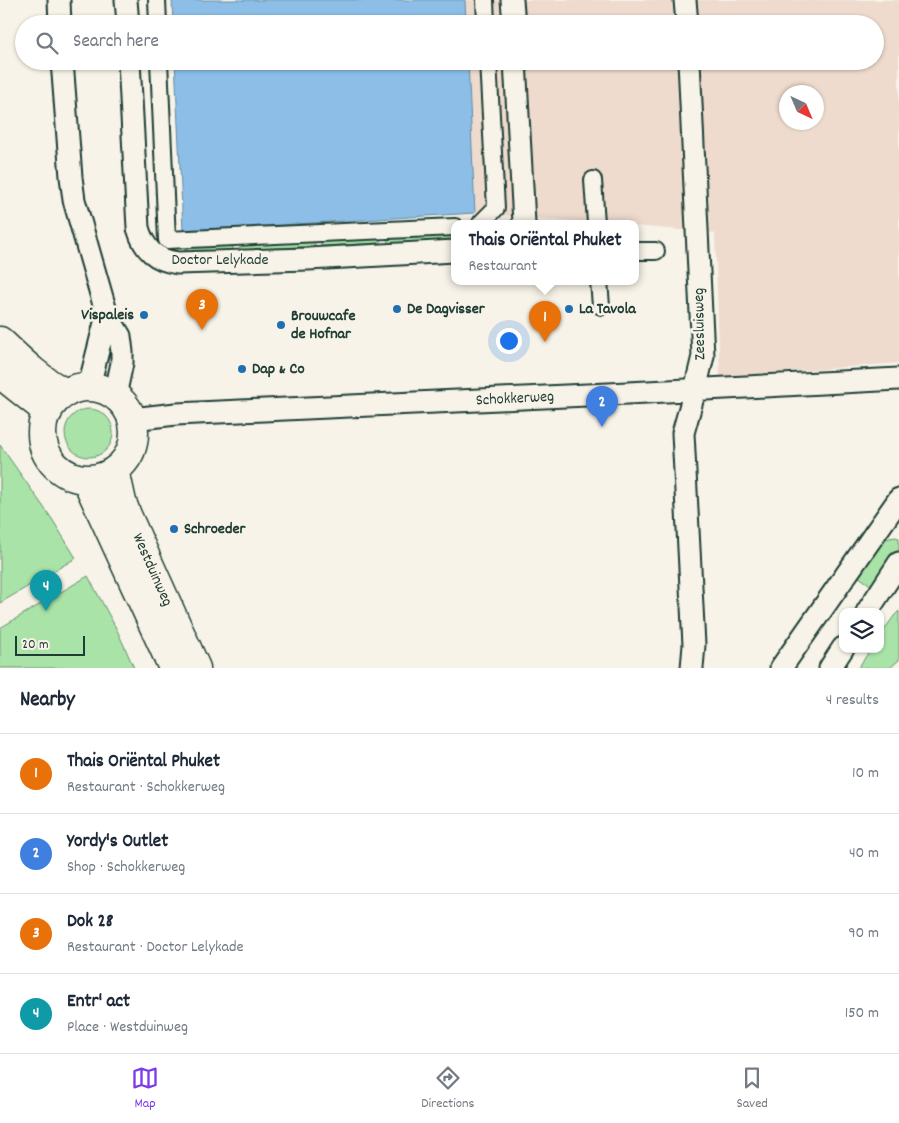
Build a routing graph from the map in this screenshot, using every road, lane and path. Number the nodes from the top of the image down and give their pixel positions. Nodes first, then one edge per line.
1 (59, 0) edge
2 (126, 0) edge
3 (157, 0) edge
4 (485, 0) edge
5 (512, 0) edge
6 (686, 0) edge
7 (60, 15) edge
8 (127, 15) edge
9 (158, 15) edge
10 (486, 15) edge
11 (513, 15) edge
12 (687, 15) edge
13 (63, 70) edge
14 (129, 70) edge
15 (160, 70) edge
16 (488, 70) edge
17 (516, 70) edge
18 (689, 70) edge
19 (593, 180) dead end
20 (484, 220) edge
21 (524, 220) edge
22 (596, 220) edge
23 (451, 227) edge
24 (639, 251) edge
25 (656, 251) dead end
26 (451, 252) edge
27 (599, 285) edge
28 (601, 306) dead end
29 (107, 315) junction
30 (0, 341) edge
31 (0, 374) edge
32 (899, 379) edge
33 (696, 390) junction
34 (115, 396) junction
35 (68, 397) junction
36 (132, 419) junction
37 (115, 470) junction
38 (86, 479) junction
39 (899, 499) edge
40 (893, 520) edge
41 (897, 571) edge
42 (870, 608) edge
43 (694, 645) junction
44 (840, 653) edge
45 (173, 668) edge
46 (196, 668) edge
47 (692, 668) edge
48 (705, 668) edge
49 (781, 668) edge
50 (830, 668) edge

1 - 7 street
2 - 8 street
3 - 9 street
4 - 10 street
5 - 11 street
6 - 12 street
13 - 29 street
14 - 26 street, Doctor Lelykade
15 - 23 street
16 - 20 street
17 - 21 street
18 - 33 street, Zeesluisweg
19 - 22 street
24 - 25 street
27 - 28 street
29 - 34 street
29 - 35 street
30 - 35 main road
31 - 35 main road
32 - 33 street, Schokkerweg
33 - 36 street, Schokkerweg
33 - 43 street, Zeesluisweg
34 - 35 main road
34 - 36 main road
35 - 38 main road
36 - 37 main road
37 - 38 main road
37 - 46 main road, Westduinweg
38 - 45 main road, Westduinweg
39 - 40 street
40 - 49 street
41 - 42 street
43 - 47 street, Zeesluisweg
43 - 48 street, Zeesluisweg
44 - 50 street

